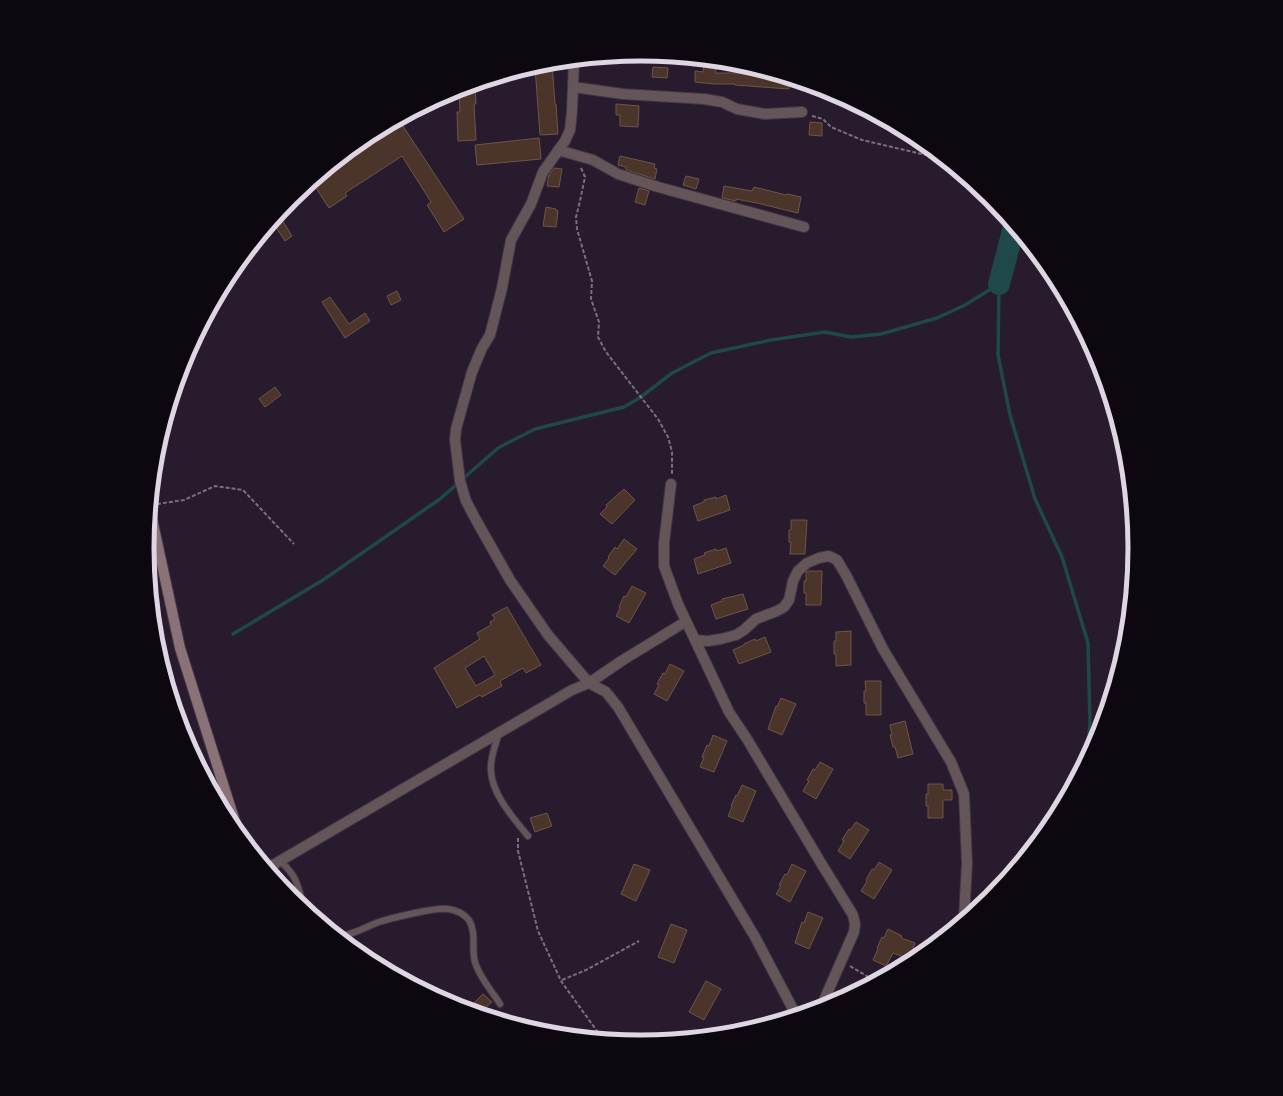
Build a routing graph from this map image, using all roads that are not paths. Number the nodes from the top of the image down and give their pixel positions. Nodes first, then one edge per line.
1 (574, 66) edge
2 (573, 87) junction
3 (802, 112) road end
4 (558, 150) junction
5 (804, 227) dead end
6 (671, 484) road end
7 (155, 532) edge
8 (685, 622) junction
9 (695, 640) junction
10 (589, 683) junction
11 (500, 732) junction
12 (222, 795) edge
13 (528, 836) dead end
14 (280, 861) junction
15 (272, 866) edge
16 (300, 895) edge
17 (964, 913) edge
18 (347, 935) edge
19 (825, 999) edge
20 (500, 1004) dead end
21 (794, 1010) edge

1 - 2 street
2 - 3 street
2 - 4 street
4 - 5 street
4 - 10 street
6 - 8 street
7 - 12 street
8 - 9 street
8 - 10 street
9 - 17 street
9 - 19 street
10 - 11 street
10 - 21 street
11 - 13 lane
11 - 14 street
14 - 15 street
14 - 16 lane
18 - 20 lane

